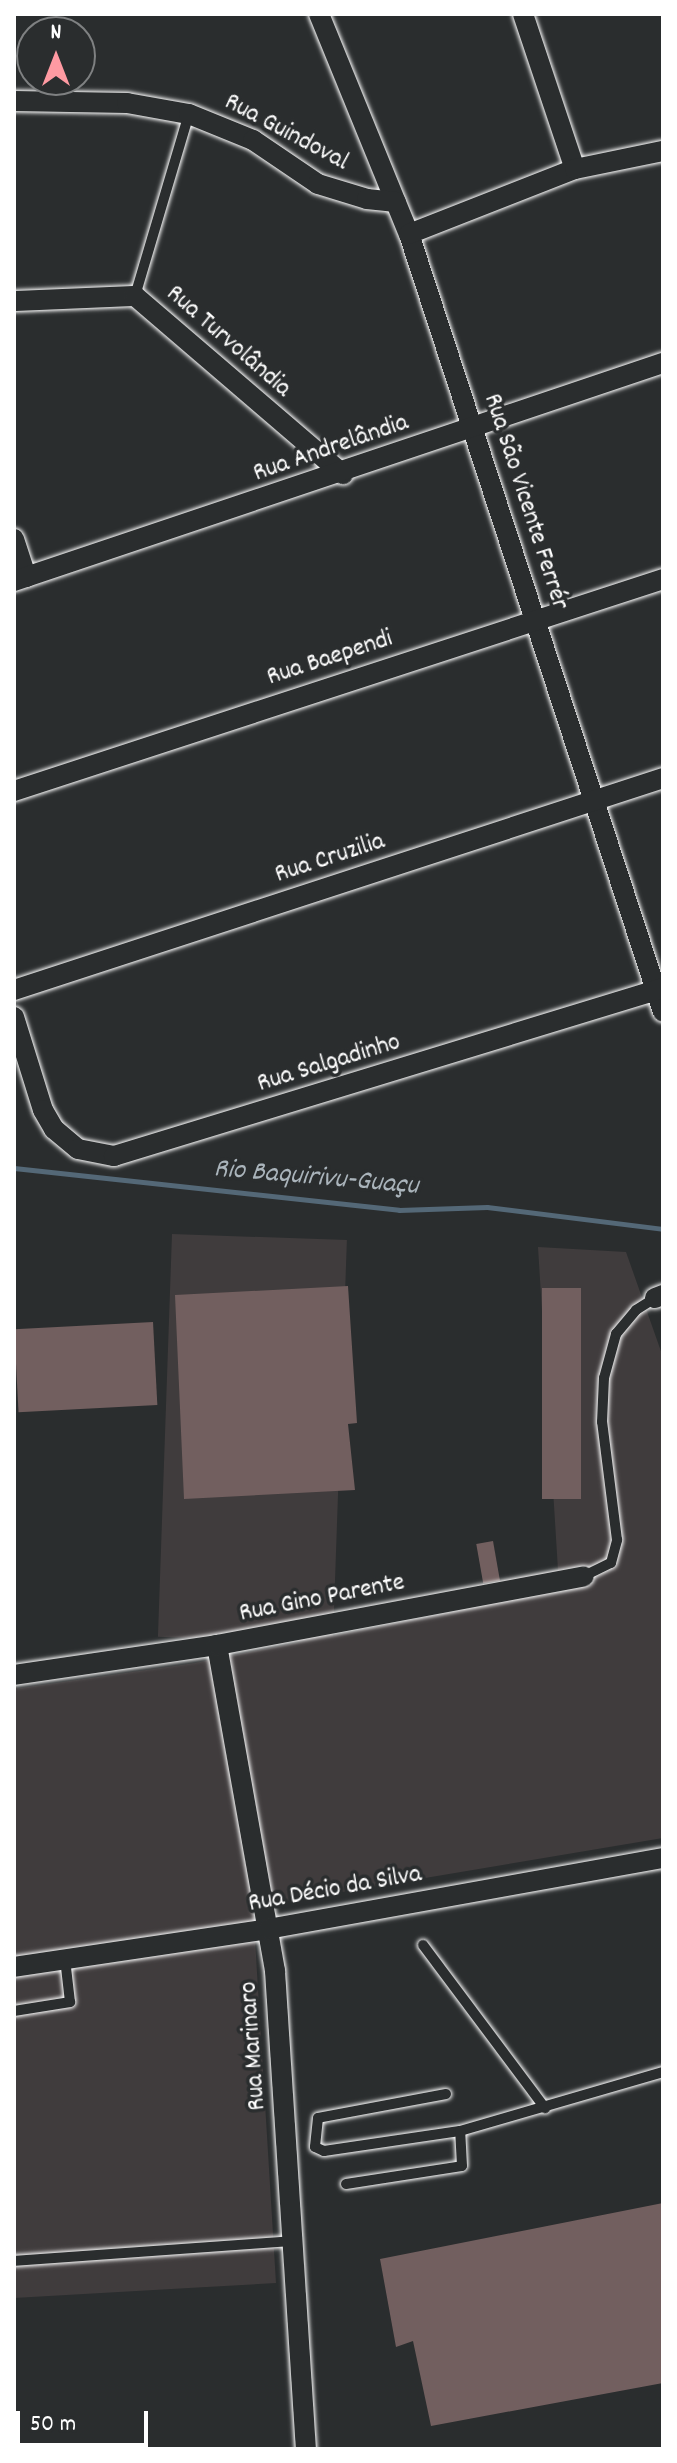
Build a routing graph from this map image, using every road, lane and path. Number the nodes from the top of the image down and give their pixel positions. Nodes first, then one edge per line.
1 (523, 14) edge
2 (324, 15) edge
3 (14, 85) edge
4 (22, 100) edge
5 (189, 114) junction
6 (663, 151) edge
7 (575, 169) junction
8 (396, 202) junction
9 (409, 234) junction
10 (135, 296) junction
11 (14, 301) edge
12 (663, 363) edge
13 (475, 427) junction
14 (343, 474) junction
15 (14, 539) edge
16 (20, 579) edge
17 (663, 579) edge
18 (536, 619) junction
19 (663, 778) edge
20 (14, 791) edge
21 (596, 800) junction
22 (660, 989) edge
23 (14, 990) edge
24 (663, 1012) edge
25 (14, 1017) edge
26 (659, 1297) edge
27 (584, 1576) joint
28 (217, 1645) junction
29 (14, 1675) edge
30 (663, 1858) edge
31 (268, 1929) junction
32 (423, 1945) dead end
33 (65, 1959) junction
34 (14, 1967) edge
35 (14, 2011) edge
36 (663, 2072) edge
37 (446, 2094) dead end
38 (545, 2108) junction
39 (460, 2131) junction
40 (346, 2184) dead end
41 (293, 2241) junction
42 (14, 2261) edge
43 (306, 2449) edge

1 - 7 street
2 - 8 street, Rua São Vicente Ferrér
3 - 4 street, Rua Guindoval
4 - 5 street, Rua Guindoval
5 - 8 street, Rua Guindoval
5 - 10 lane
6 - 7 street
7 - 9 street
8 - 9 street, Rua São Vicente Ferrér
9 - 13 street, Rua São Vicente Ferrér
10 - 11 street, Rua Turvolândia
10 - 14 street, Rua Turvolândia
12 - 13 street, Rua Andrelândia
13 - 14 street, Rua Andrelândia
13 - 18 street, Rua São Vicente Ferrér
14 - 16 street, Rua Andrelândia
15 - 16 street
17 - 18 street, Rua Baependi
18 - 20 street, Rua Baependi
18 - 21 street, Rua São Vicente Ferrér
19 - 21 street, Rua Cruzilia
21 - 22 street, Rua São Vicente Ferrér
21 - 23 street, Rua Cruzilia
22 - 24 street, Rua São Vicente Ferrér
22 - 25 street, Rua Salgadinho
26 - 27 lane, Rua Gino Parente
27 - 28 street, Rua Gino Parente
28 - 29 street, Rua Gino Parente
28 - 31 street, Rua Marinaro
30 - 31 street, Rua Décio da Silva
31 - 33 street, Rua Décio da Silva
31 - 41 street, Rua Marinaro
32 - 38 lane
33 - 34 street, Rua Décio da Silva
33 - 35 lane
36 - 38 lane
37 - 39 lane
38 - 39 lane
39 - 40 lane
41 - 42 lane
41 - 43 street, Rua Marinaro

